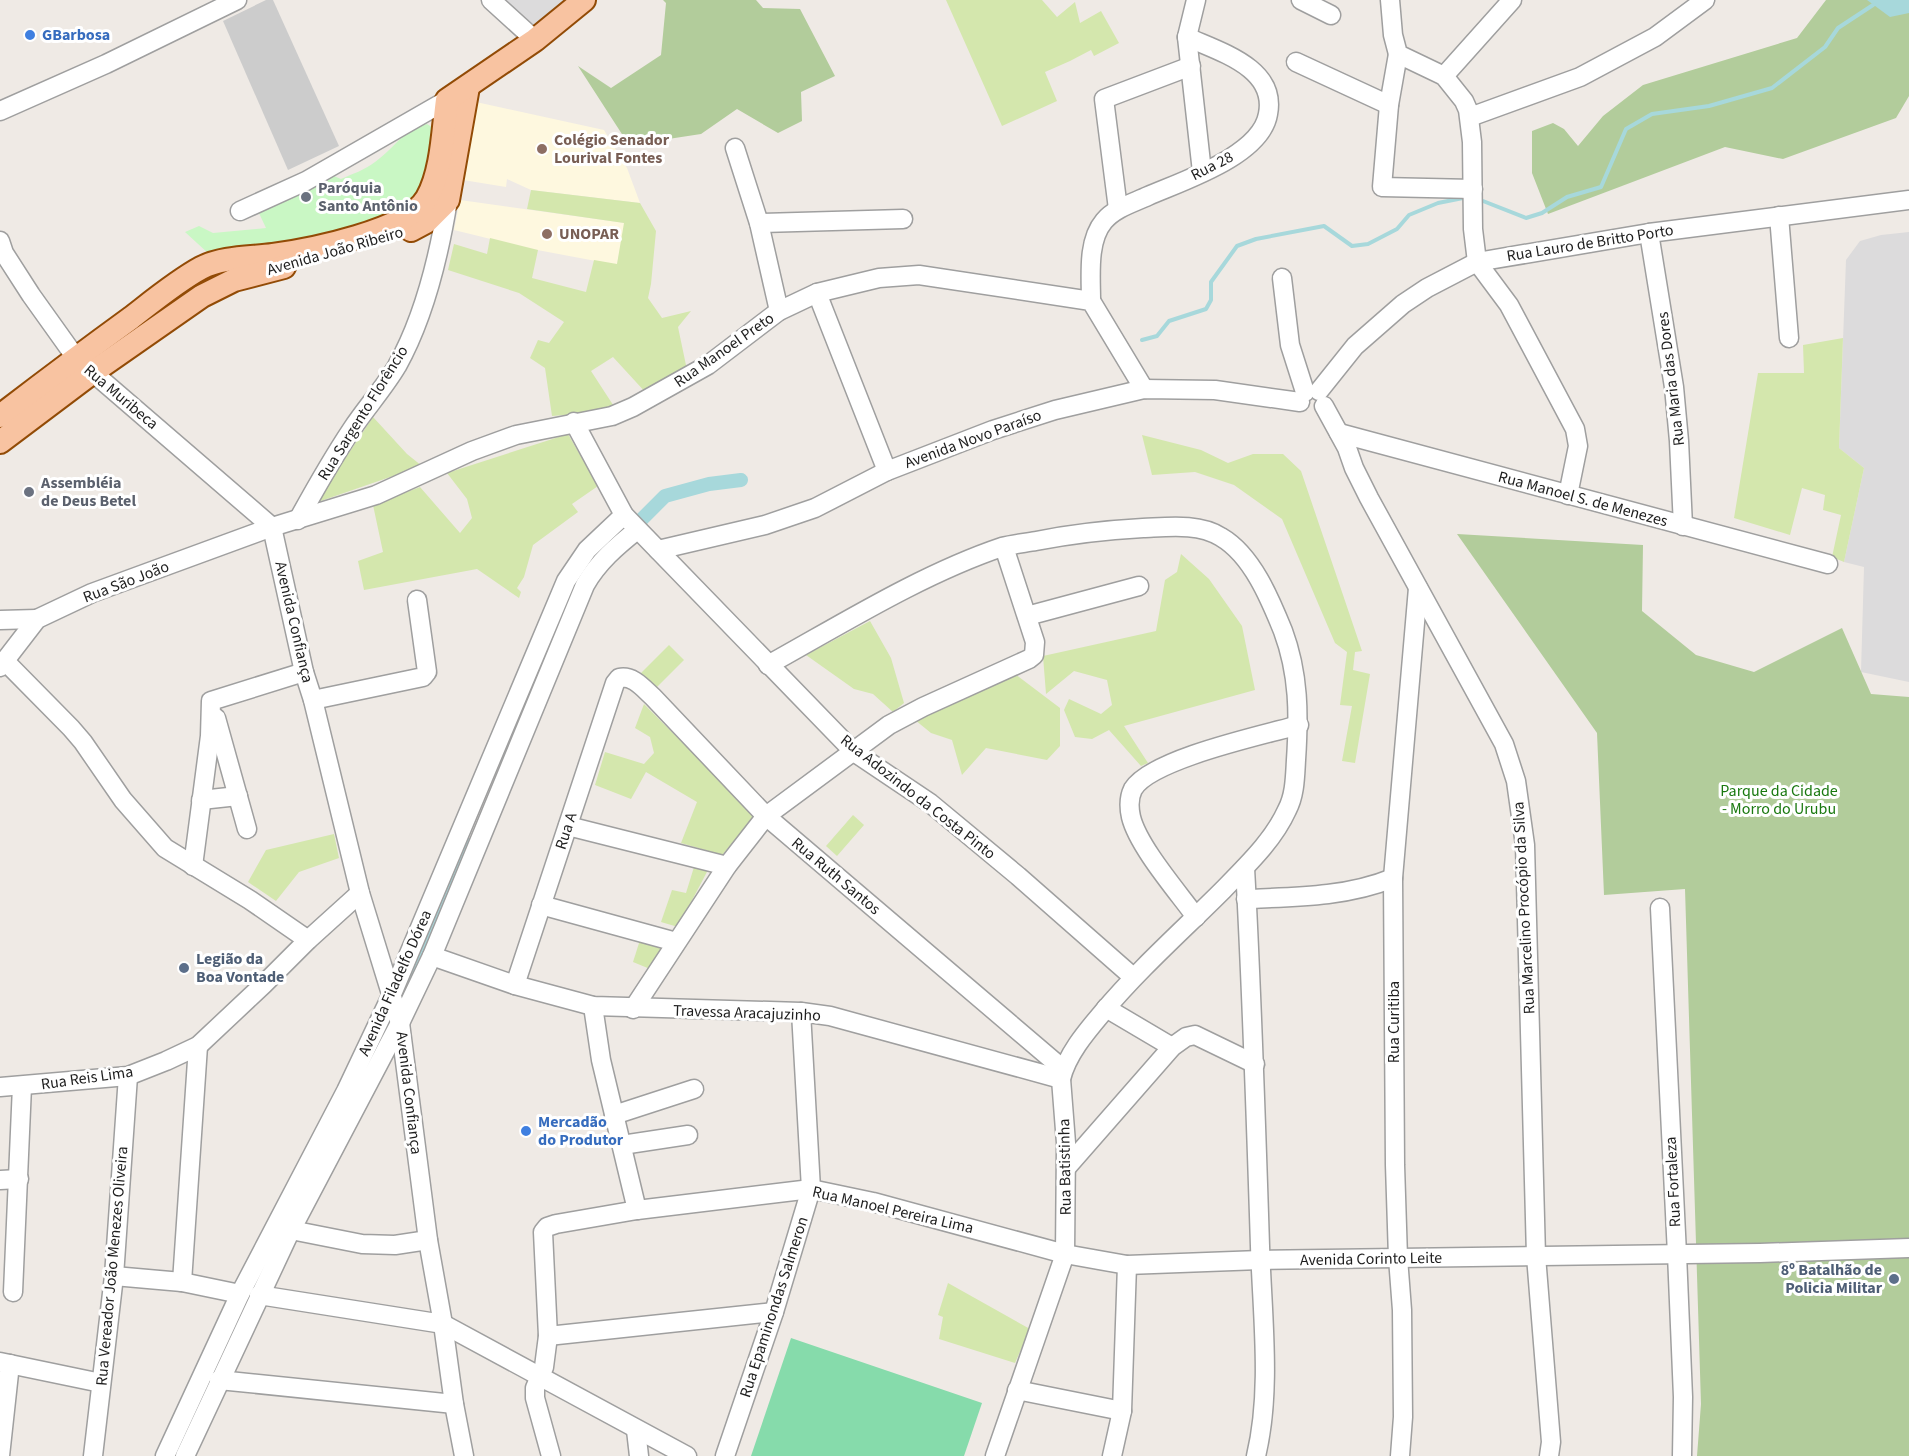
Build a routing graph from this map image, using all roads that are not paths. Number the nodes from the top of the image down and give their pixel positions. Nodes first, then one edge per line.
1 (237, 0) edge
2 (491, 0) edge
3 (584, 0) edge
4 (1196, 0) edge
5 (1301, 0) edge
6 (1390, 0) edge
7 (1512, 0) edge
8 (1704, 0) edge
9 (1330, 8) edge
10 (1187, 37) junction
11 (535, 40) junction
12 (1398, 54) junction
13 (1296, 62) dead end
14 (1191, 66) junction
15 (1444, 76) junction
16 (468, 87) junction
17 (447, 100) junction
18 (1389, 105) junction
19 (0, 111) edge
20 (1470, 117) junction
21 (735, 148) dead end
22 (1203, 172) junction
23 (1473, 189) junction
24 (448, 200) junction
25 (1909, 200) edge
26 (1118, 209) junction
27 (240, 211) dead end
28 (1779, 216) junction
29 (903, 219) dead end
30 (759, 223) junction
31 (1649, 233) junction
32 (1, 249) edge
33 (1477, 261) junction
34 (1282, 278) dead end
35 (817, 293) junction
36 (1091, 301) junction
37 (779, 311) junction
38 (1790, 338) dead end
39 (85, 365) junction
40 (1144, 388) junction
41 (1312, 398) junction
42 (0, 416) edge
43 (574, 422) junction
44 (1339, 433) junction
45 (0, 442) edge
46 (887, 471) junction
47 (1568, 495) junction
48 (298, 520) junction
49 (631, 523) junction
50 (1683, 526) junction
51 (273, 527) junction
52 (1004, 547) junction
53 (658, 550) junction
54 (1828, 564) dead end
55 (1138, 586) dead end
56 (1418, 588) junction
57 (417, 600) dead end
58 (1027, 616) junction
59 (37, 619) junction
60 (0, 620) edge
61 (2, 664) edge
62 (768, 665) junction
63 (304, 672) junction
64 (619, 678) joint
65 (313, 700) junction
66 (211, 701) junction
67 (1299, 725) junction
68 (854, 752) junction
69 (238, 796) junction
70 (201, 800) junction
71 (766, 816) junction
72 (568, 826) junction
73 (246, 829) dead end
74 (193, 866) junction
75 (727, 866) junction
76 (1245, 868) junction
77 (1393, 878) junction
78 (360, 893) junction
79 (1246, 899) junction
80 (541, 905) junction
81 (1660, 908) dead end
82 (1196, 917) junction
83 (308, 940) junction
84 (676, 942) junction
85 (432, 956) junction
86 (1133, 977) junction
87 (514, 985) junction
88 (392, 995) junction
89 (592, 1006) junction
90 (1106, 1008) junction
91 (633, 1009) junction
92 (801, 1012) junction
93 (399, 1020) junction
94 (198, 1046) junction
95 (1172, 1047) junction
96 (1255, 1064) junction
97 (1062, 1074) junction
98 (128, 1076) junction
99 (22, 1086) junction
100 (0, 1088) edge
101 (694, 1089) dead end
102 (614, 1115) junction
103 (688, 1135) dead end
104 (622, 1145) junction
105 (1067, 1167) junction
106 (19, 1179) junction
107 (0, 1180) edge
108 (811, 1189) junction
109 (637, 1210) junction
110 (291, 1230) junction
111 (428, 1240) junction
112 (1909, 1248) edge
113 (1065, 1254) junction
114 (1677, 1254) junction
115 (1536, 1256) junction
116 (1398, 1258) junction
117 (1260, 1260) junction
118 (8, 1264) edge
119 (1127, 1264) junction
120 (114, 1276) junction
121 (182, 1282) junction
122 (13, 1292) dead end
123 (240, 1294) junction
124 (259, 1295) junction
125 (774, 1312) junction
126 (443, 1324) junction
127 (548, 1336) junction
128 (5, 1363) edge
129 (540, 1376) junction
130 (219, 1380) junction
131 (101, 1383) junction
132 (1017, 1390) junction
133 (454, 1404) junction
134 (1122, 1411) junction
135 (636, 1430) junction
136 (1, 1433) edge
137 (0, 1456) edge
138 (93, 1456) edge
139 (165, 1456) edge
140 (185, 1456) edge
141 (464, 1456) edge
142 (551, 1456) edge
143 (639, 1456) edge
144 (687, 1456) edge
145 (725, 1456) edge
146 (995, 1456) edge
147 (1112, 1456) edge
148 (1256, 1456) edge
149 (1400, 1456) edge
150 (1549, 1456) edge
151 (1682, 1456) edge

1 - 19 street
2 - 11 street
3 - 11 main road
4 - 10 street
5 - 9 street
6 - 12 street
7 - 15 street
8 - 20 street
10 - 14 street
10 - 22 street, Rua 28
11 - 16 main road
12 - 15 street
12 - 18 street
13 - 18 street
14 - 22 street
14 - 26 street
15 - 20 street
16 - 17 main road
16 - 24 main road
17 - 27 street
17 - 39 main road, Avenida João Ribeiro
18 - 23 street
20 - 23 street
21 - 30 street
22 - 26 street, Rua 28
23 - 33 street
24 - 39 main road, Avenida João Ribeiro
24 - 48 street, Rua Sargento Florêncio
25 - 28 street, Rua Lauro de Britto Porto
26 - 36 street, Rua 28
28 - 31 street, Rua Lauro de Britto Porto
28 - 38 street
29 - 30 street
30 - 37 street
31 - 33 street, Rua Lauro de Britto Porto
31 - 50 street, Rua Maria das Dores
32 - 39 street, Rua Muribeca
33 - 41 street, Rua Lauro de Britto Porto
33 - 47 street
34 - 41 street
35 - 36 street, Rua Manoel Preto
35 - 37 street, Rua Manoel Preto
35 - 46 street
36 - 40 street
37 - 43 street, Rua Manoel Preto
39 - 42 main road, Avenida João Ribeiro
39 - 45 main road, Avenida João Ribeiro
39 - 51 street, Rua Muribeca
40 - 41 street, Avenida Novo Paraíso
40 - 46 street, Avenida Novo Paraíso
41 - 44 street, Rua Marcelino Procópio da Silva
43 - 48 street, Rua Manoel Preto
43 - 49 street, Rua Adozindo da Costa Pinto
44 - 47 street, Rua Manoel S. de Menezes
44 - 56 street, Rua Marcelino Procópio da Silva
46 - 53 street, Avenida Novo Paraíso
47 - 50 street, Rua Manoel S. de Menezes
48 - 51 street, Rua Manoel Preto
49 - 53 street, Rua Adozindo da Costa Pinto
49 - 85 street, Avenida Filadelfo Dórea
49 - 88 street, Avenida Filadelfo Dórea
50 - 54 street, Rua Manoel S. de Menezes
51 - 59 street, Rua São João
51 - 63 street, Avenida Confiança
52 - 58 street
52 - 62 street
52 - 67 street
53 - 62 street, Rua Adozindo da Costa Pinto
55 - 58 street
56 - 77 street, Rua Curitiba
56 - 115 street, Rua Marcelino Procópio da Silva
57 - 65 street
58 - 68 street
59 - 60 street
59 - 61 street, Rua São João
61 - 74 street
62 - 68 street, Rua Adozindo da Costa Pinto
63 - 65 street, Avenida Confiança
63 - 66 street
64 - 71 street, Rua Ruth Santos
64 - 72 street, Rua A
65 - 78 street, Avenida Confiança
66 - 69 street
66 - 70 street
67 - 76 street
67 - 82 street
68 - 71 street
68 - 86 street, Rua Adozindo da Costa Pinto
69 - 70 street
69 - 73 street
70 - 74 street
71 - 75 street
71 - 97 street, Rua Ruth Santos
72 - 75 street
72 - 80 street, Rua A
74 - 83 street
75 - 84 street
76 - 79 street
76 - 82 street
77 - 79 street
77 - 116 street, Rua Curitiba
78 - 83 street, Rua Reis Lima
78 - 88 street, Avenida Confiança
79 - 96 street
80 - 84 street
80 - 87 street, Rua A
81 - 114 street, Rua Fortaleza
82 - 86 street
83 - 94 street, Rua Reis Lima
84 - 91 street
85 - 87 street, Travessa Aracajuzinho
85 - 93 street, Avenida Filadelfo Dórea
86 - 90 street
87 - 89 street, Travessa Aracajuzinho
88 - 93 street, Avenida Confiança
88 - 123 street, Avenida Filadelfo Dórea
89 - 91 street, Travessa Aracajuzinho
89 - 102 street
90 - 95 street
90 - 97 street
91 - 92 street, Travessa Aracajuzinho
92 - 97 street, Travessa Aracajuzinho
92 - 108 street, Rua Epaminondas Salmeron
93 - 110 street, Avenida Filadelfo Dórea
93 - 111 street, Avenida Confiança
94 - 98 street, Rua Reis Lima
94 - 121 street
95 - 96 street
95 - 105 street
96 - 117 street
97 - 105 street, Rua Batistinha
98 - 99 street, Rua Reis Lima
98 - 120 street, Rua Vereador João Menezes Oliveira
99 - 100 street, Rua Reis Lima
99 - 106 street
101 - 102 street
102 - 104 street
103 - 104 street
104 - 109 street
105 - 113 street, Rua Batistinha
106 - 107 street
106 - 118 street
108 - 109 street, Rua Manoel Pereira Lima
108 - 113 street, Rua Manoel Pereira Lima
108 - 125 street, Rua Epaminondas Salmeron
109 - 127 street, Rua Manoel Pereira Lima
110 - 111 street
110 - 124 street, Avenida Filadelfo Dórea
111 - 126 street, Avenida Confiança
112 - 114 street, Avenida Corinto Leite
113 - 119 street, Avenida Corinto Leite
113 - 132 street, Rua Batistinha
114 - 115 street, Avenida Corinto Leite
114 - 151 street, Rua Fortaleza
115 - 116 street, Avenida Corinto Leite
115 - 150 street, Rua Marcelino Procópio da Silva
116 - 117 street, Avenida Corinto Leite
116 - 149 street, Rua Curitiba
117 - 119 street, Avenida Corinto Leite
117 - 148 street
118 - 122 street
119 - 134 street
120 - 121 street
120 - 131 street, Rua Vereador João Menezes Oliveira
121 - 123 street
123 - 139 street, Avenida Filadelfo Dórea
124 - 126 street
124 - 130 street, Avenida Filadelfo Dórea
125 - 127 street
125 - 145 street, Rua Epaminondas Salmeron
126 - 129 street
126 - 133 street, Avenida Confiança
127 - 129 street
128 - 131 street
128 - 136 street
129 - 135 street
129 - 142 street
130 - 133 street
130 - 140 street, Avenida Filadelfo Dórea
131 - 138 street, Rua Vereador João Menezes Oliveira
132 - 134 street
132 - 146 street, Rua Batistinha
133 - 141 street, Avenida Confiança
134 - 147 street
135 - 143 street
135 - 144 street
136 - 137 street

